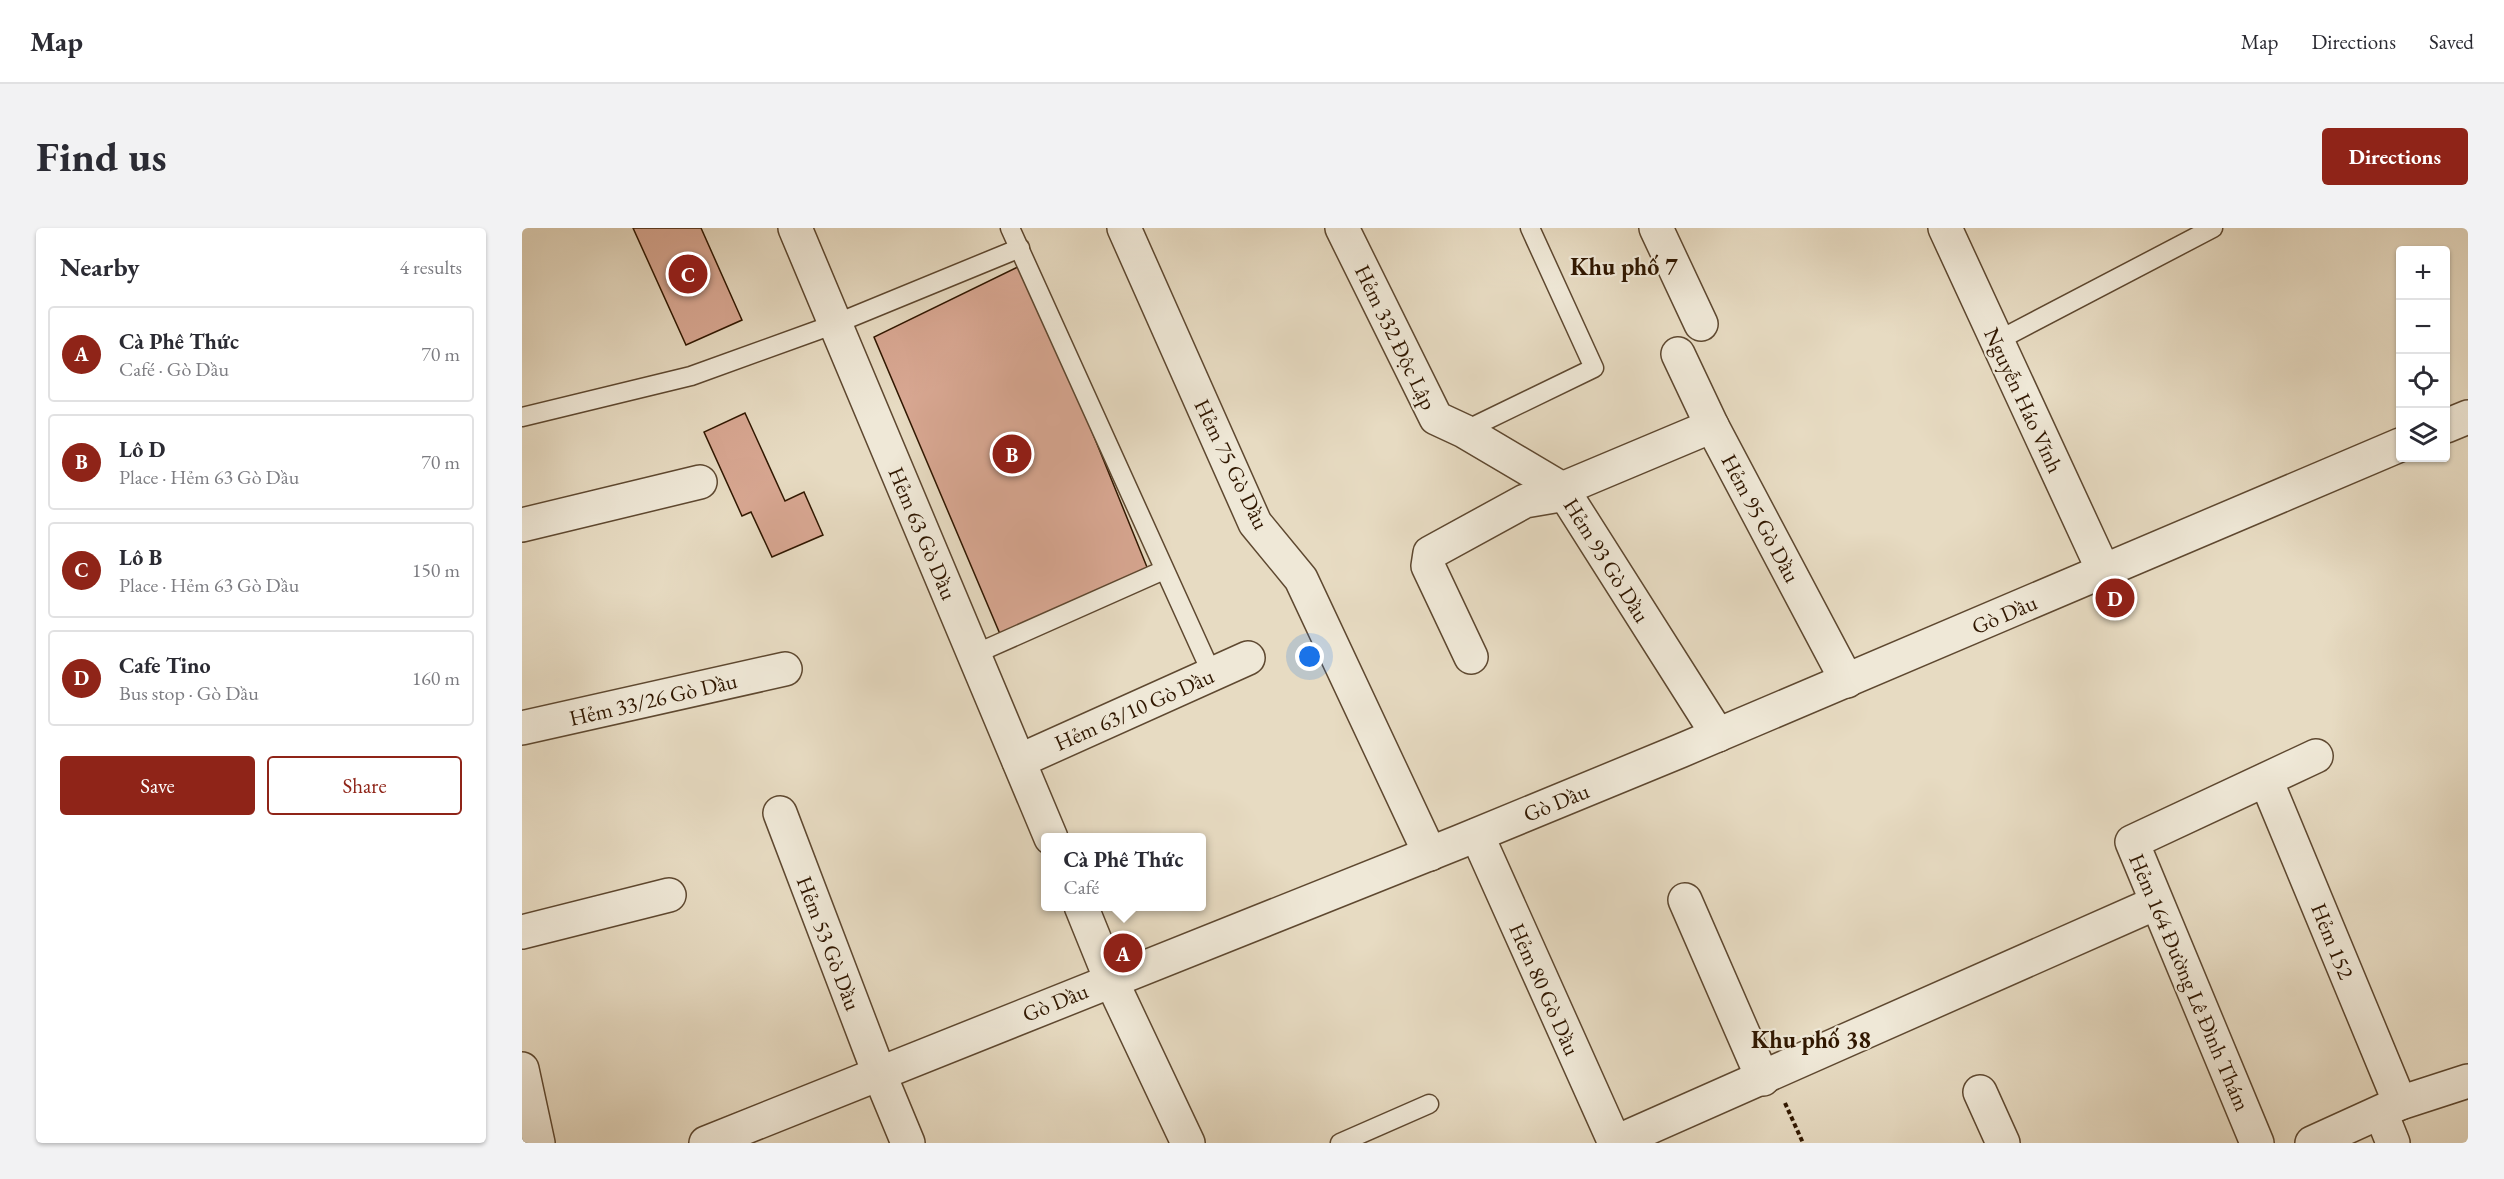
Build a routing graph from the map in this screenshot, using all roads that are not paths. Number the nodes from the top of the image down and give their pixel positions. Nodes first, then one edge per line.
1 (795, 228) edge
2 (1010, 228) edge
3 (1124, 228) edge
4 (1342, 228) edge
5 (1530, 228) edge
6 (1656, 228) edge
7 (1945, 228) edge
8 (2213, 228) edge
9 (1020, 248) junction
10 (835, 324) junction
11 (1701, 324) dead end
12 (1997, 341) junction
13 (1678, 354) dead end
14 (522, 417) edge
15 (2468, 417) edge
16 (2450, 424) edge
17 (1712, 426) junction
18 (1464, 430) junction
19 (2396, 447) edge
20 (700, 482) dead end
21 (1564, 492) junction
22 (522, 525) edge
23 (1164, 570) junction
24 (2104, 572) junction
25 (975, 654) junction
26 (1471, 657) dead end
27 (1248, 658) dead end
28 (785, 669) dead end
29 (1212, 674) junction
30 (1847, 681) junction
31 (522, 728) edge
32 (1718, 735) junction
33 (2316, 756) dead end
34 (1019, 761) junction
35 (2266, 780) junction
36 (780, 813) dead end
37 (1050, 833) edge
38 (1477, 835) junction
39 (1430, 854) junction
40 (669, 896) dead end
41 (1685, 900) dead end
42 (2156, 903) junction
43 (1083, 911) edge
44 (522, 932) edge
45 (1111, 980) junction
46 (522, 1069) edge
47 (879, 1073) junction
48 (1768, 1077) junction
49 (2468, 1081) edge
50 (1980, 1092) dead end
51 (1429, 1104) dead end
52 (2390, 1108) junction
53 (746, 1135) edge
54 (538, 1143) edge
55 (706, 1143) edge
56 (908, 1143) edge
57 (1188, 1143) edge
58 (1340, 1143) edge
59 (1615, 1143) edge
60 (2003, 1143) edge
61 (2258, 1143) edge
62 (2312, 1143) edge
63 (2393, 1143) edge

1 - 10 street, Hẻm 63 Gò Dầu
2 - 9 lane
3 - 39 street, Hẻm 75 Gò Dầu
4 - 18 street, Hẻm 332 Độc Lập
5 - 18 lane
6 - 11 street
7 - 12 street, Nguyễn Háo Vĩnh
8 - 12 lane
9 - 10 lane
9 - 23 lane
10 - 14 lane
10 - 25 street, Hẻm 63 Gò Dầu
12 - 24 street, Nguyễn Háo Vĩnh
13 - 17 street, Hẻm 95 Gò Dầu
15 - 16 street
17 - 21 street
17 - 30 street, Hẻm 95 Gò Dầu
18 - 21 street, Hẻm 93 Gò Dầu
19 - 24 street, Gò Dầu
20 - 22 street
21 - 26 street
21 - 32 street, Hẻm 93 Gò Dầu
23 - 25 lane
23 - 29 lane
24 - 30 street, Gò Dầu
25 - 34 street, Hẻm 63 Gò Dầu
27 - 29 street, Hẻm 63/10 Gò Dầu
28 - 31 street, Hẻm 33/26 Gò Dầu
29 - 34 street, Hẻm 63/10 Gò Dầu
30 - 32 street, Gò Dầu
32 - 38 street, Gò Dầu
33 - 35 street, Hẻm 164 Đường Lê Đình Thám
34 - 37 street, Hẻm 63 Gò Dầu
35 - 42 street, Hẻm 164 Đường Lê Đình Thám
35 - 52 street, Hẻm 152
36 - 47 street, Hẻm 53 Gò Dầu
38 - 39 street, Gò Dầu
38 - 59 street, Hẻm 80 Gò Dầu
39 - 45 street, Gò Dầu
40 - 44 street
41 - 48 street
42 - 48 street
42 - 61 street, Hẻm 164 Đường Lê Đình Thám
43 - 45 street
45 - 47 street, Gò Dầu
45 - 57 street
46 - 54 street
47 - 53 street, Gò Dầu
47 - 56 street, Hẻm 53 Gò Dầu
48 - 59 street
49 - 52 street
50 - 60 street
51 - 58 lane
52 - 62 street
52 - 63 street, Hẻm 152
53 - 55 street, Gò Dầu

